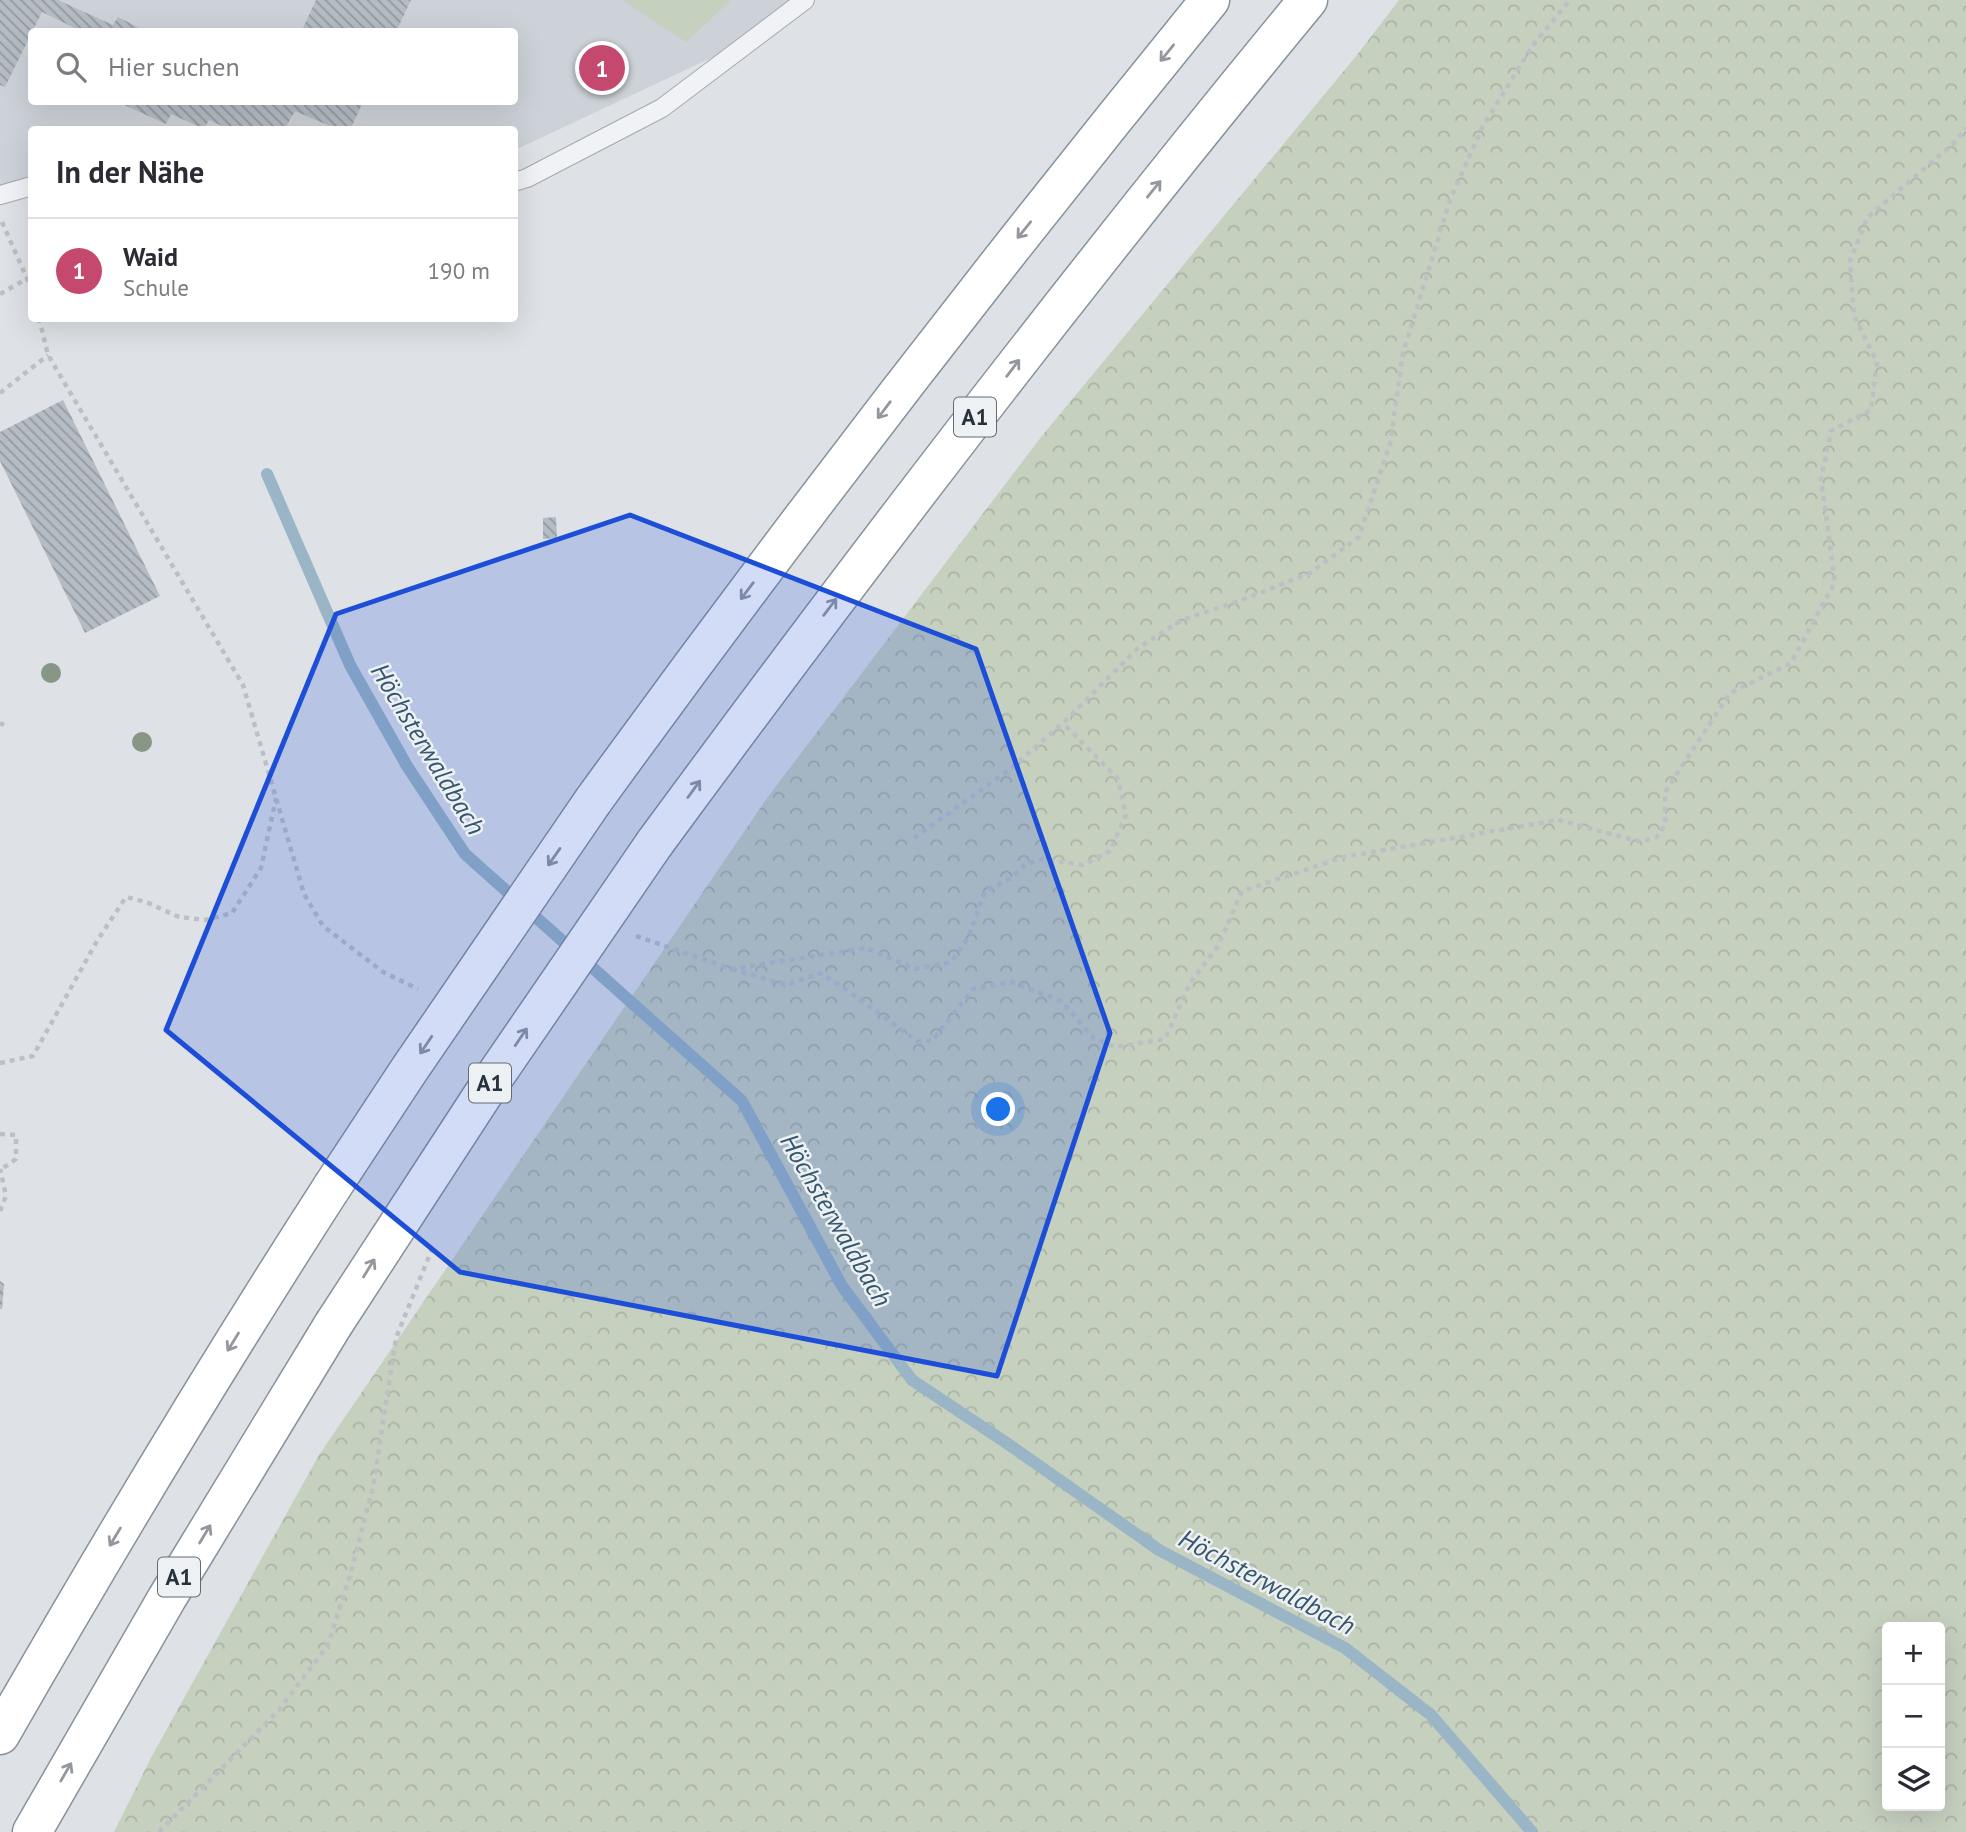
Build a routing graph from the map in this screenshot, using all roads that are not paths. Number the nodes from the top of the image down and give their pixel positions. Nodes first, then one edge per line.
1 (805, 0) edge
2 (1210, 0) edge
3 (1308, 0) edge
4 (518, 181) edge
5 (28, 187) edge
6 (0, 195) edge
7 (0, 1735) edge
8 (32, 1832) edge

1 - 4 lane
2 -> 7 highway, bridge
8 -> 3 highway, A1, bridge
5 - 6 lane

